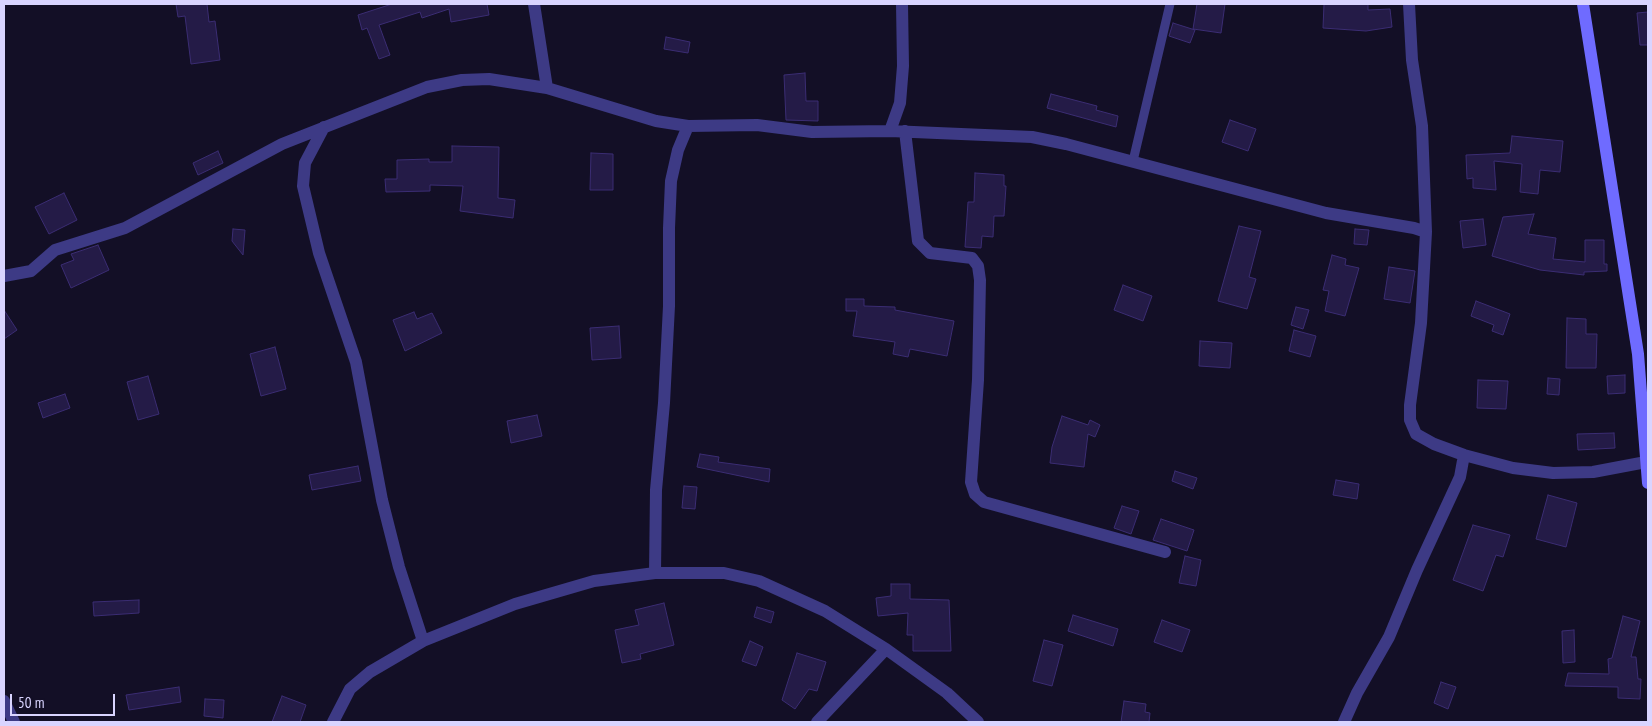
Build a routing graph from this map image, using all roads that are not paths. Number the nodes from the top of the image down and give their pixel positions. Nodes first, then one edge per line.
1 (534, 4) edge
2 (902, 4) edge
3 (1170, 4) edge
4 (1408, 4) edge
5 (1584, 4) edge
6 (547, 88) junction
7 (688, 126) junction
8 (324, 127) junction
9 (890, 131) junction
10 (905, 131) junction
11 (1133, 161) junction
12 (1426, 232) junction
13 (4, 276) edge
14 (1646, 420) edge
15 (1464, 455) junction
16 (1646, 462) junction
17 (1648, 483) edge
18 (1165, 552) dead end
19 (655, 573) junction
20 (423, 641) junction
21 (886, 649) junction
22 (4, 701) edge
23 (14, 722) edge
24 (333, 722) edge
25 (817, 722) edge
26 (978, 722) edge
27 (1344, 722) edge

1 - 6 street
2 - 9 street
3 - 11 lane
4 - 12 street
5 - 14 main road
6 - 7 street
6 - 8 street
7 - 9 street
7 - 19 street
8 - 13 street
8 - 20 street
9 - 10 street
10 - 11 street
10 - 18 street
11 - 12 street
12 - 15 street
14 - 16 main road
15 - 16 street
15 - 27 street
16 - 17 main road
19 - 20 street
19 - 21 street
20 - 24 street
21 - 25 street
21 - 26 street
22 - 23 street

